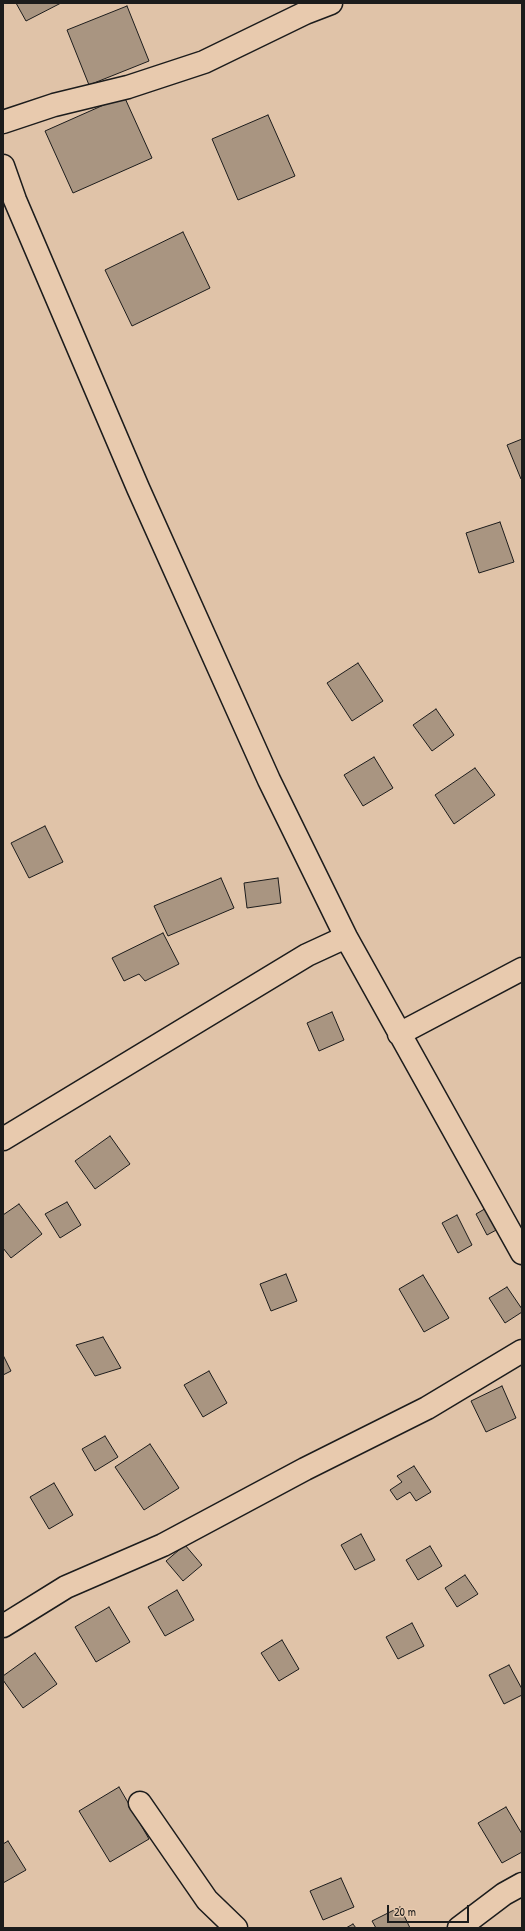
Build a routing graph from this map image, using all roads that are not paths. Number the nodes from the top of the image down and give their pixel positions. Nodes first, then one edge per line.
1 (331, 3) edge
2 (3, 122) edge
3 (3, 166) edge
4 (346, 937) junction
5 (522, 969) edge
6 (399, 1034) junction
7 (3, 1140) edge
8 (522, 1253) edge
9 (522, 1352) edge
10 (3, 1626) edge
11 (140, 1803) dead end
12 (522, 1884) edge
13 (236, 1928) edge
14 (459, 1928) edge

1 - 2 street
3 - 4 street
4 - 6 street
4 - 7 street
5 - 6 street
6 - 8 street
9 - 10 street
11 - 13 street
12 - 14 street

